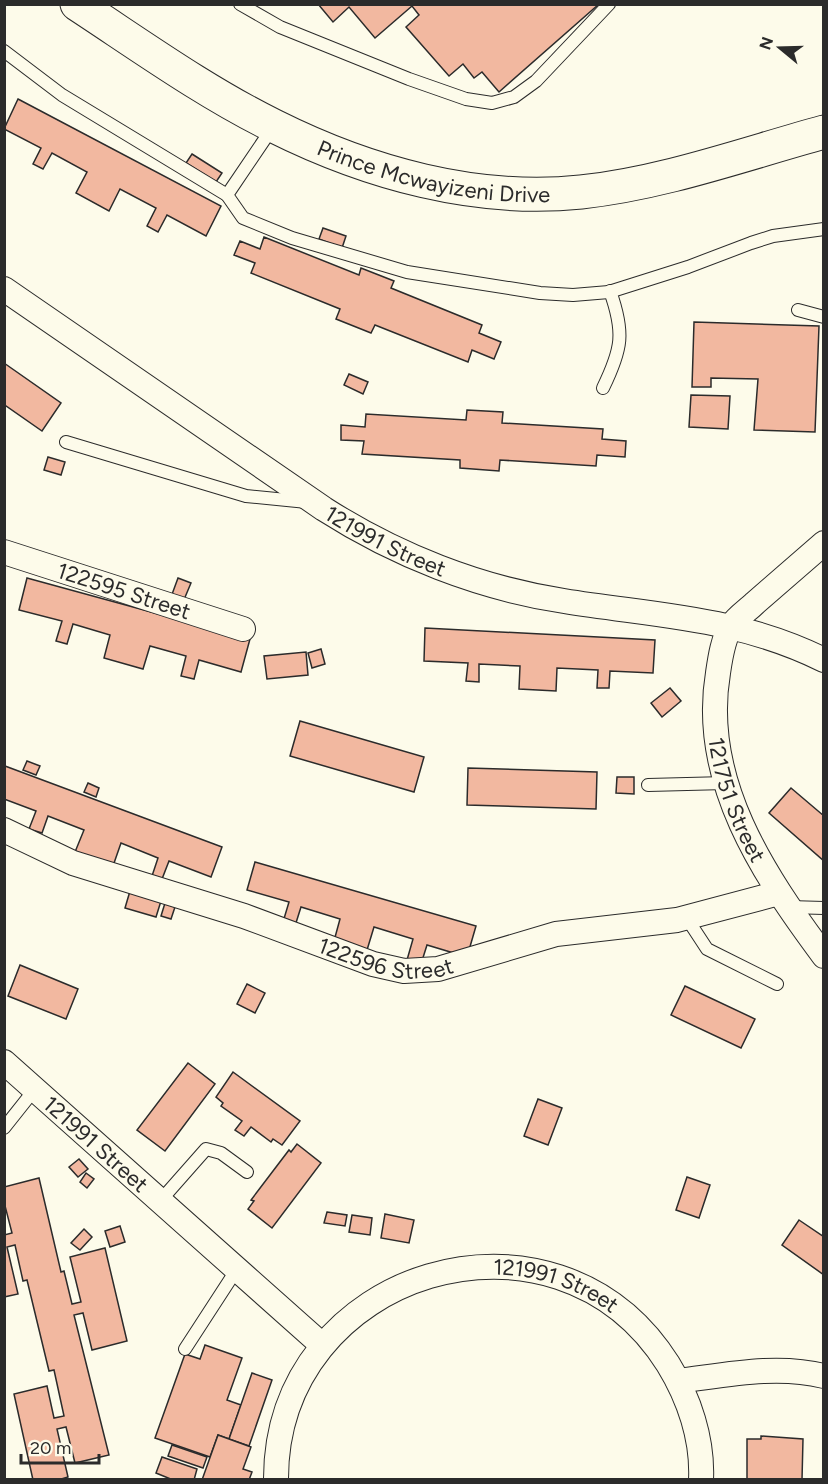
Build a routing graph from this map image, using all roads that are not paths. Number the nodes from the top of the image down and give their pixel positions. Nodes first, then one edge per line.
1 (77, 4) edge
2 (240, 4) edge
3 (609, 4) edge
4 (4, 51) edge
5 (273, 126) junction
6 (824, 132) edge
7 (227, 195) junction
8 (824, 229) edge
9 (4, 289) edge
10 (610, 291) junction
11 (798, 310) dead end
12 (824, 317) edge
13 (603, 388) dead end
14 (66, 442) dead end
15 (314, 502) junction
16 (824, 543) edge
17 (4, 552) edge
18 (731, 625) junction
19 (243, 629) dead end
20 (824, 660) edge
21 (726, 783) junction
22 (648, 785) dead end
23 (4, 830) edge
24 (783, 900) junction
25 (824, 908) edge
26 (686, 917) junction
27 (824, 956) edge
28 (777, 984) dead end
29 (4, 1062) edge
30 (35, 1089) junction
31 (4, 1128) edge
32 (247, 1172) dead end
33 (160, 1200) junction
34 (237, 1269) junction
35 (322, 1345) junction
36 (185, 1349) dead end
37 (824, 1376) edge
38 (678, 1381) junction
39 (276, 1479) edge
40 (701, 1479) edge

1 - 5 street, Prince Mcwayizeni Drive
2 - 3 lane
4 - 7 lane
5 - 6 street, Prince Mcwayizeni Drive
5 - 7 lane
7 - 10 lane
8 - 10 lane
9 - 15 street, 121991 Street
10 - 13 lane
11 - 12 lane
14 - 15 lane
15 - 18 street, 121991 Street
16 - 18 street
17 - 19 street, 122595 Street
18 - 20 street, 121991 Street
18 - 21 street, 121751 Street
21 - 22 lane
21 - 24 street, 121751 Street
23 - 26 street, 122596 Street
24 - 25 lane
24 - 26 street, 122596 Street
24 - 27 street, 121751 Street
26 - 28 lane
29 - 30 street, 121991 Street
30 - 31 lane
30 - 33 street, 121991 Street
32 - 33 lane
33 - 34 street, 121991 Street
34 - 35 street, 121991 Street
34 - 36 lane
35 - 38 street, 121991 Street
35 - 39 street, 121991 Street
37 - 38 street
38 - 40 street, 121991 Street

